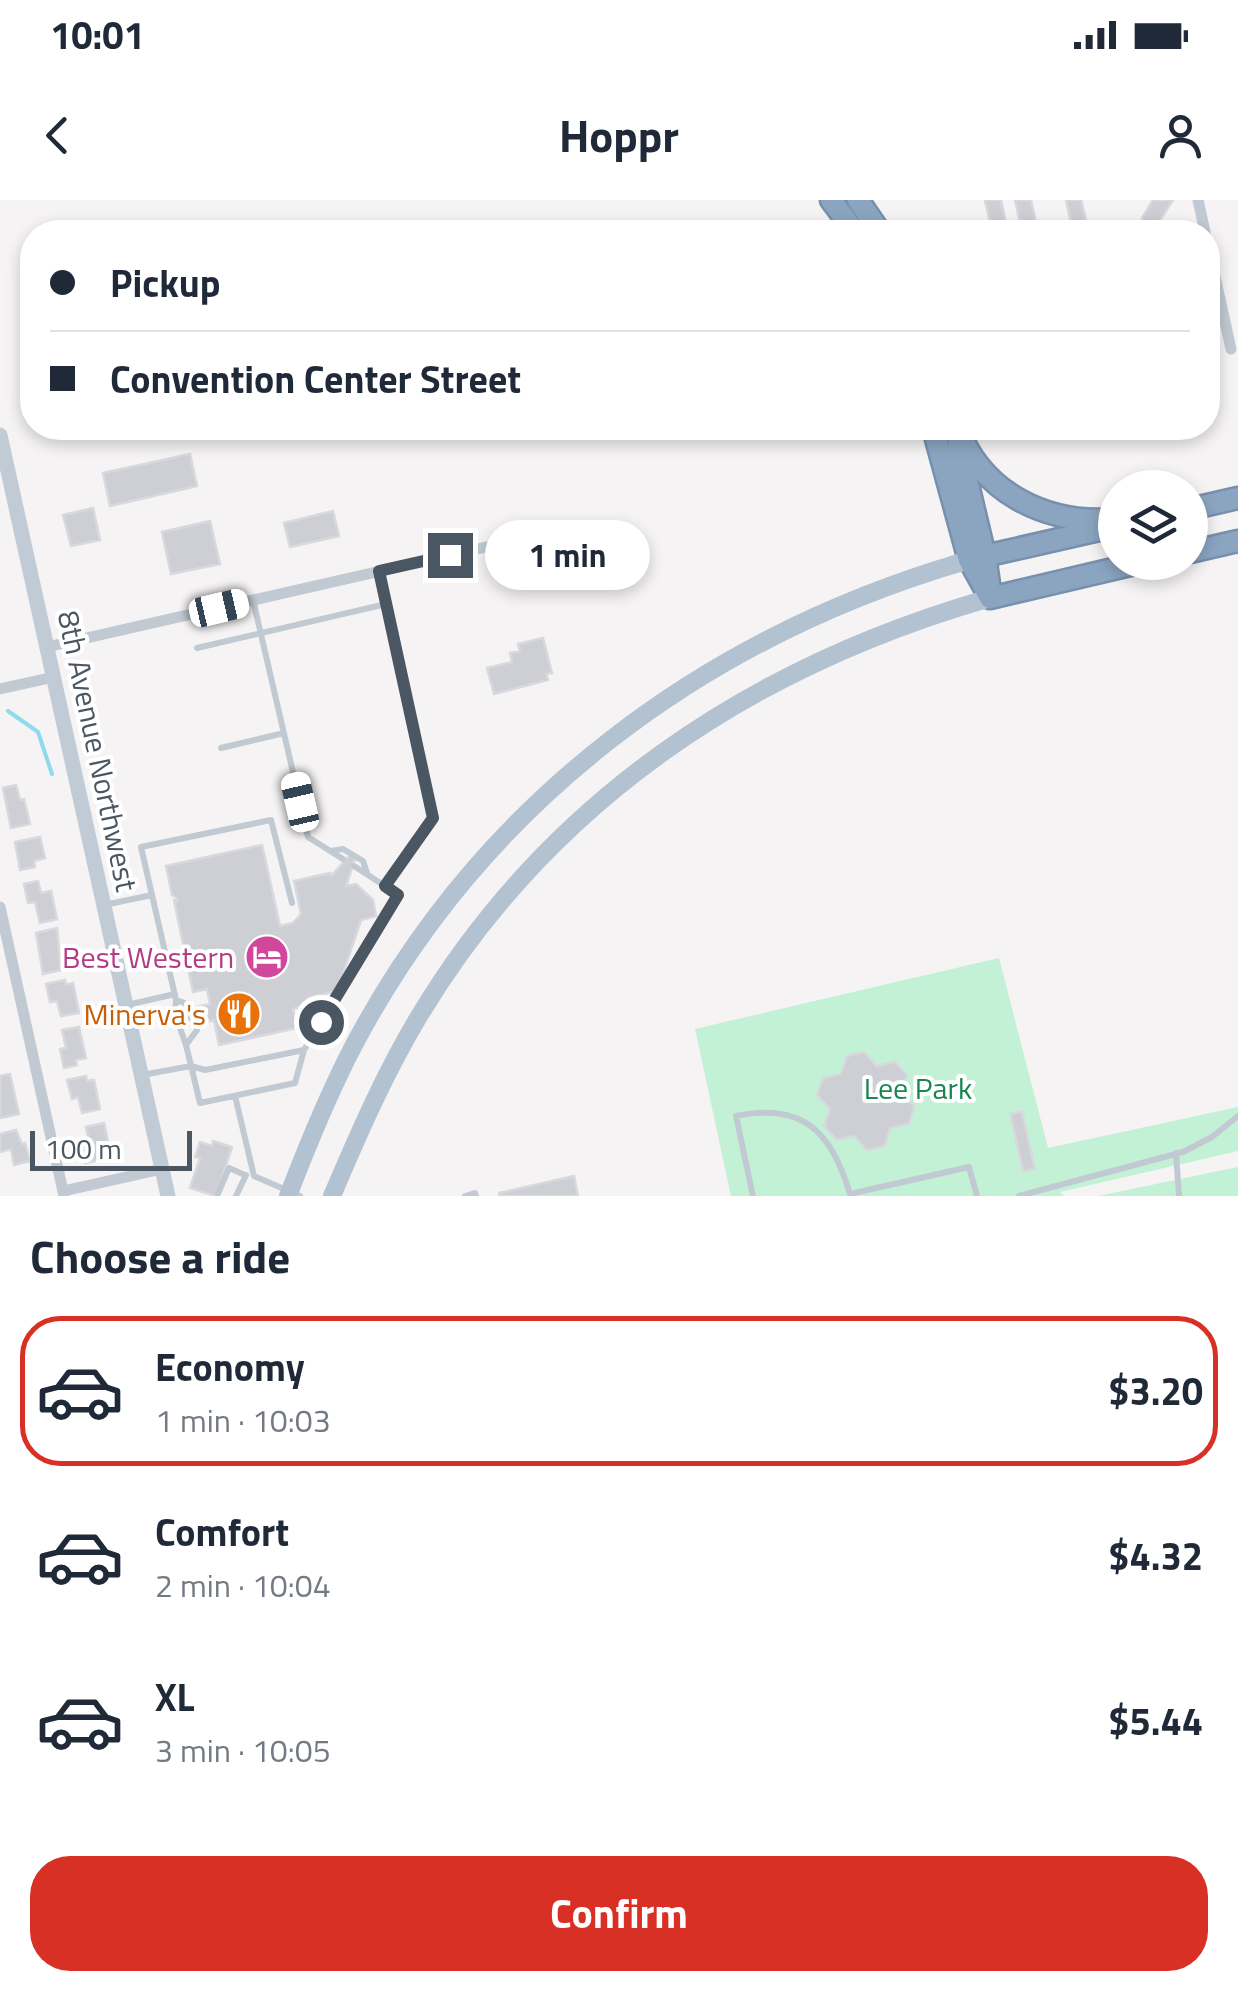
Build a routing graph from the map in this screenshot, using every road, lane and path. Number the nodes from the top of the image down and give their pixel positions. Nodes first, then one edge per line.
1 (1220, 299) edge
2 (1231, 349) dead end
3 (0, 435) edge
4 (937, 440) edge
5 (958, 440) edge
6 (963, 440) edge
7 (1238, 498) edge
8 (1208, 505) edge
9 (956, 512) junction
10 (1098, 521) edge
11 (1098, 527) edge
12 (1238, 541) edge
13 (486, 547) dead end
14 (1208, 548) edge
15 (977, 558) junction
16 (379, 571) junction
17 (1098, 573) edge
18 (922, 574) junction
19 (990, 598) junction
20 (253, 600) junction
21 (386, 604) junction
22 (261, 634) junction
23 (46, 646) junction
24 (198, 648) dead end
25 (54, 677) junction
26 (0, 688) edge
27 (284, 733) junction
28 (220, 748) dead end
29 (331, 851) junction
30 (342, 858) dead end
31 (354, 866) dead end
32 (367, 874) junction
33 (385, 886) junction
34 (152, 895) junction
35 (292, 903) dead end
36 (104, 905) junction
37 (0, 907) edge
38 (175, 997) junction
39 (126, 1005) junction
40 (188, 1010) dead end
41 (196, 1026) dead end
42 (186, 1045) junction
43 (304, 1050) junction
44 (191, 1066) junction
45 (141, 1075) junction
46 (235, 1096) junction
47 (1238, 1116) edge
48 (1176, 1154) junction
49 (162, 1169) junction
50 (249, 1175) junction
51 (64, 1194) edge
52 (292, 1194) edge
53 (168, 1196) edge
54 (217, 1196) edge
55 (236, 1196) edge
56 (332, 1196) edge
57 (465, 1196) edge
58 (476, 1196) edge
59 (753, 1196) edge
60 (977, 1196) edge
61 (1019, 1196) edge
62 (1180, 1196) edge

1 - 2 street
3 - 23 main road, 8th Avenue Northwest
4 - 9 highway
5 - 15 highway
6 - 10 highway
7 - 8 highway
9 - 15 highway
9 - 18 main road
11 - 15 highway
12 - 14 highway
13 - 16 street
15 - 18 main road
15 - 19 highway
16 - 20 street
16 - 21 lane
17 - 19 highway
18 - 52 main road
19 - 56 main road
20 - 22 lane
20 - 23 street
21 - 22 lane
21 - 33 lane
22 - 24 lane
22 - 27 lane
23 - 25 main road, 8th Avenue Northwest
25 - 26 street
25 - 36 main road, 8th Avenue Northwest
27 - 28 lane
27 - 29 lane
29 - 30 lane
29 - 32 lane
31 - 32 lane
32 - 33 lane
33 - 43 lane
34 - 35 lane
34 - 36 lane
34 - 38 lane
36 - 39 main road, 8th Avenue Northwest
37 - 51 street
38 - 39 lane
38 - 40 lane
38 - 42 lane
39 - 45 main road, 8th Avenue Northwest
41 - 42 lane
42 - 44 lane
43 - 44 lane
43 - 46 lane
44 - 45 lane
44 - 46 lane
45 - 49 main road, 8th Avenue Northwest
46 - 50 lane
47 - 48 lane
48 - 61 lane
48 - 62 lane
49 - 51 street
49 - 53 main road, 8th Avenue Northwest
50 - 52 lane
50 - 54 lane
50 - 55 lane
57 - 58 lane
59 - 60 lane

